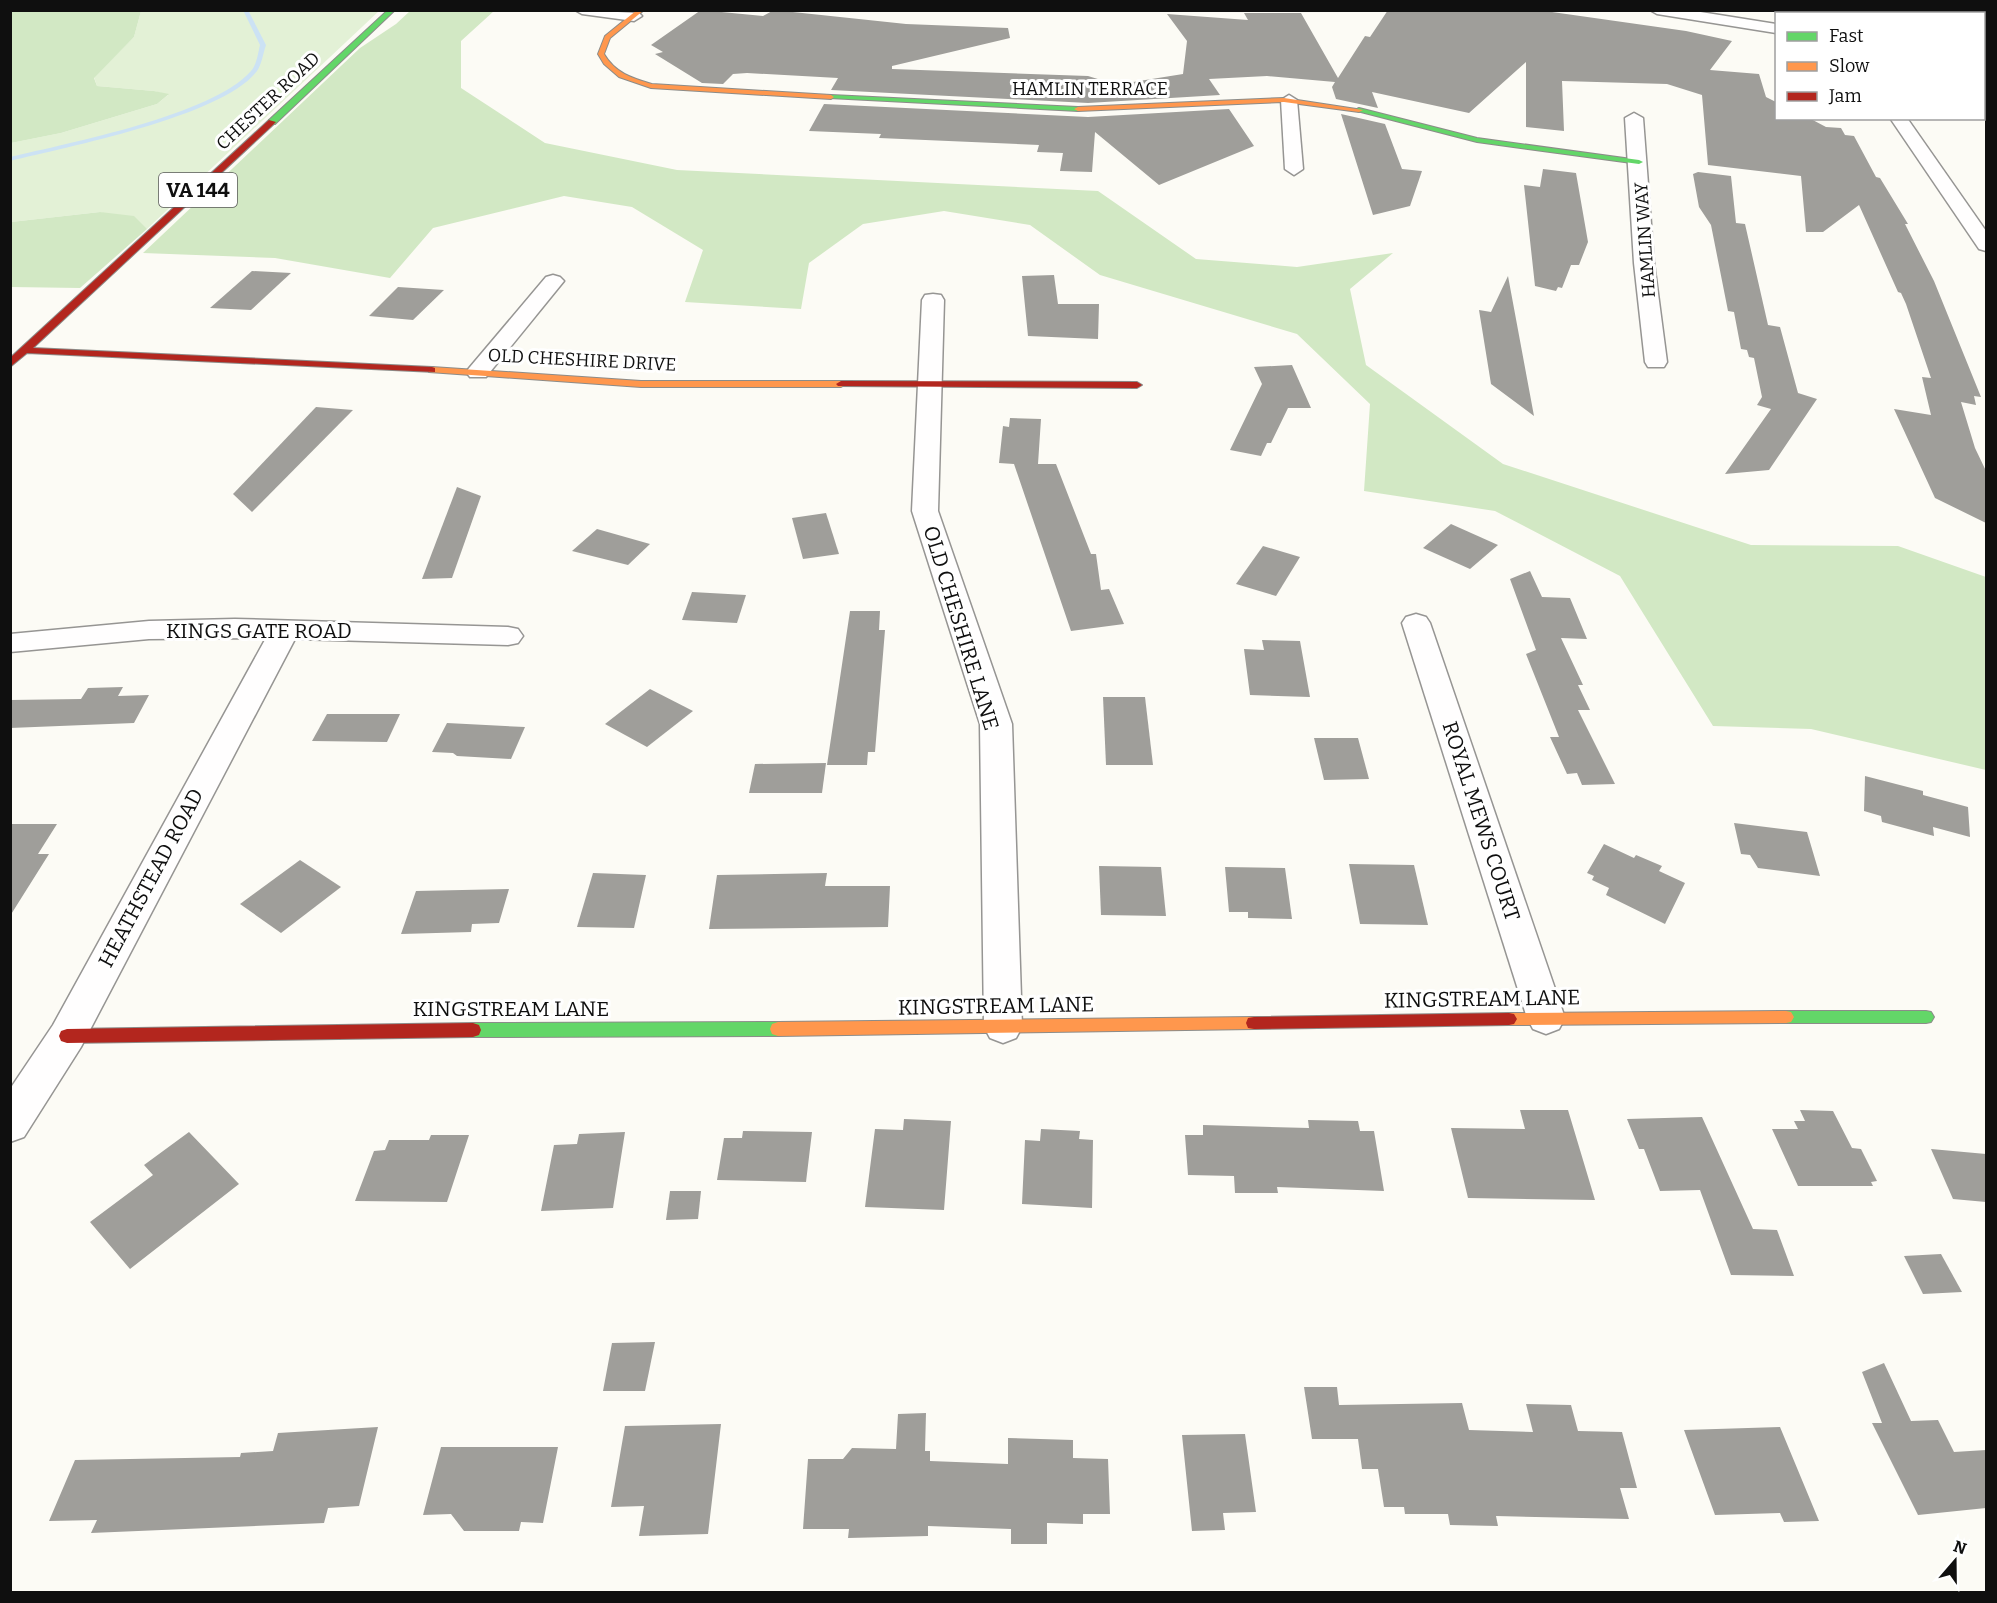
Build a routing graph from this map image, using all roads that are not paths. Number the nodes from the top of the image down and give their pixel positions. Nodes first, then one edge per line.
1 (392, 10) edge
2 (582, 10) edge
3 (1657, 10) edge
4 (638, 13) edge
5 (1775, 29) edge
6 (1289, 100) junction
7 (1634, 118) dead end
8 (1899, 120) edge
9 (1639, 162) junction
10 (1294, 169) dead end
11 (1986, 245) edge
12 (553, 281) dead end
13 (933, 300) dead end
14 (26, 350) junction
15 (1656, 362) dead end
16 (10, 364) edge
17 (478, 372) junction
18 (928, 384) junction
19 (1137, 385) dead end
20 (1416, 623) dead end
21 (286, 629) junction
22 (508, 636) dead end
23 (10, 643) edge
24 (1926, 1017) dead end
25 (1546, 1018) junction
26 (1003, 1027) junction
27 (67, 1036) junction
28 (10, 1124) edge

1 - 14 street, CHESTER ROAD / VA 144
2 - 4 street
3 - 5 street
4 - 6 street, HAMLIN TERRACE
6 - 9 street, HAMLIN TERRACE
6 - 10 street
7 - 9 street, HAMLIN WAY
8 - 11 street
9 - 15 street, HAMLIN WAY
12 - 17 street
13 - 18 street, OLD CHESHIRE LANE
14 - 16 street, CHESTER ROAD / VA 144
14 - 17 street, OLD CHESHIRE DRIVE
17 - 18 street, OLD CHESHIRE DRIVE
18 - 19 street, OLD CHESHIRE DRIVE
18 - 26 street, OLD CHESHIRE LANE
20 - 25 street, ROYAL MEWS COURT
21 - 22 street, KINGS GATE ROAD
21 - 23 street, KINGS GATE ROAD
21 - 27 street, HEATHSTEAD ROAD
24 - 25 street, KINGSTREAM LANE
25 - 26 street, KINGSTREAM LANE
26 - 27 street, KINGSTREAM LANE
27 - 28 street, HEATHSTEAD ROAD

